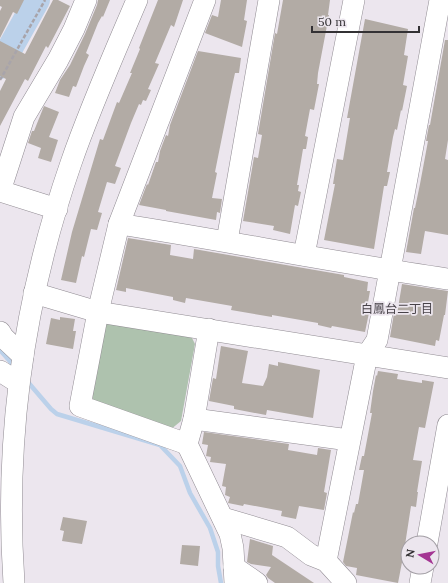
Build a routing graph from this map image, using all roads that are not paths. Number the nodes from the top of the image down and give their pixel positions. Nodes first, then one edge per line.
1 (86, 0) edge
2 (136, 0) edge
3 (205, 0) edge
4 (269, 0) edge
5 (354, 0) edge
6 (440, 0) edge
7 (56, 209) junction
8 (118, 224) junction
9 (227, 241) junction
10 (304, 255) junction
11 (389, 270) junction
12 (448, 279) edge
13 (34, 292) junction
14 (98, 312) junction
15 (209, 329) junction
16 (0, 332) edge
17 (367, 355) junction
18 (23, 356) junction
19 (448, 368) edge
20 (0, 371) edge
21 (19, 383) junction
22 (194, 419) junction
23 (448, 425) edge
24 (350, 440) junction
25 (187, 444) junction
26 (6, 455) edge
27 (445, 462) edge
28 (223, 518) junction
29 (429, 535) edge
30 (326, 561) junction
31 (234, 575) edge
32 (14, 583) edge
33 (256, 583) edge
34 (346, 583) edge

1 - 7 street
2 - 7 street
3 - 8 street
4 - 9 street
5 - 10 street
6 - 11 street
7 - 13 street
8 - 9 street
8 - 14 street
9 - 10 street
10 - 11 street
11 - 12 street
11 - 17 street
13 - 14 street
13 - 18 street
14 - 15 street
14 - 25 street
15 - 17 street
15 - 22 street
16 - 18 street
17 - 19 street
17 - 24 street
18 - 21 street
20 - 21 street
21 - 26 street
22 - 24 street
22 - 25 street
23 - 27 street
24 - 30 street
25 - 28 street
26 - 32 street
27 - 29 street
28 - 30 street
28 - 31 street
30 - 34 street
31 - 33 street

